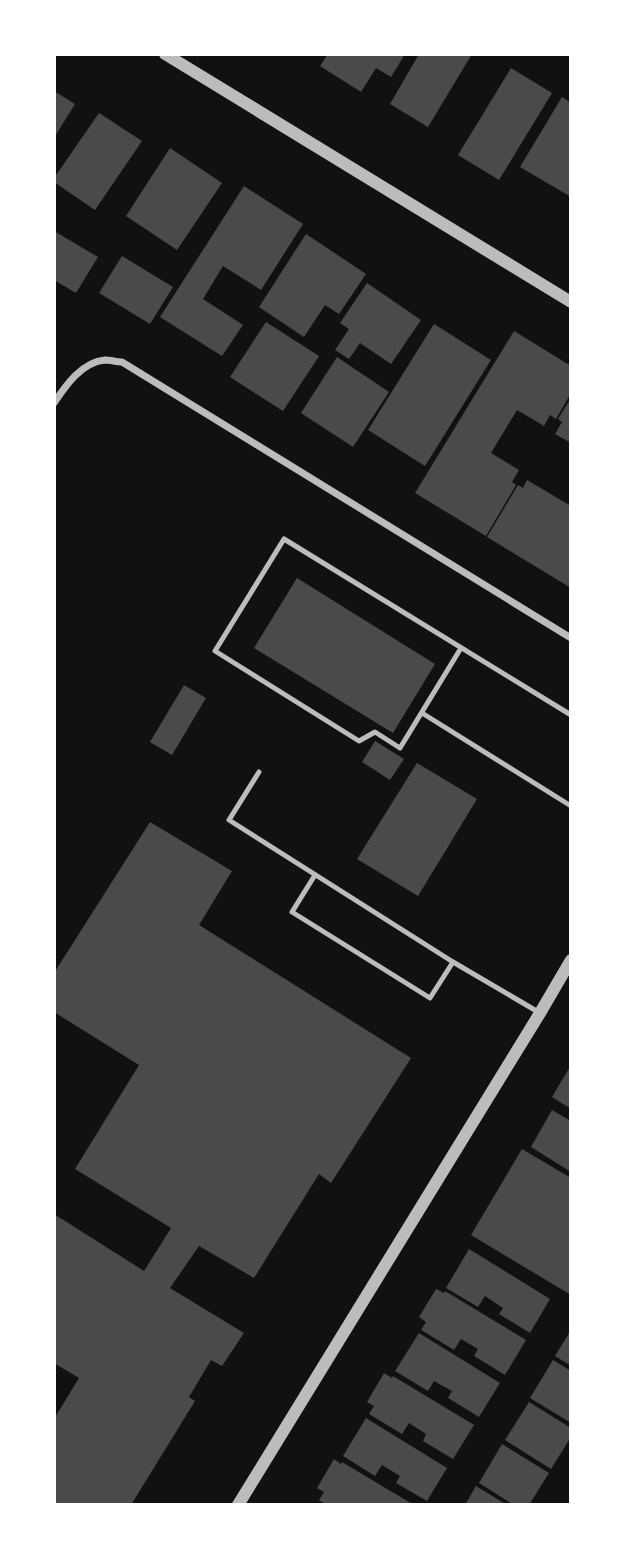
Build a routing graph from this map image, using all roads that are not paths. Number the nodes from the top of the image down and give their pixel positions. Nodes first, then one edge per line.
1 (165, 54) edge
2 (571, 302) edge
3 (54, 402) edge
4 (571, 638) edge
5 (461, 648) junction
6 (422, 713) junction
7 (571, 715) edge
8 (259, 772) dead end
9 (571, 806) edge
10 (315, 875) junction
11 (571, 960) edge
12 (453, 962) junction
13 (540, 1013) junction
14 (240, 1504) edge

1 - 2 street
3 - 4 street
5 - 6 lane
5 - 6 lane
5 - 7 lane
6 - 9 lane
8 - 10 lane
10 - 12 lane
10 - 12 lane
11 - 13 street
12 - 13 lane
13 - 14 street

